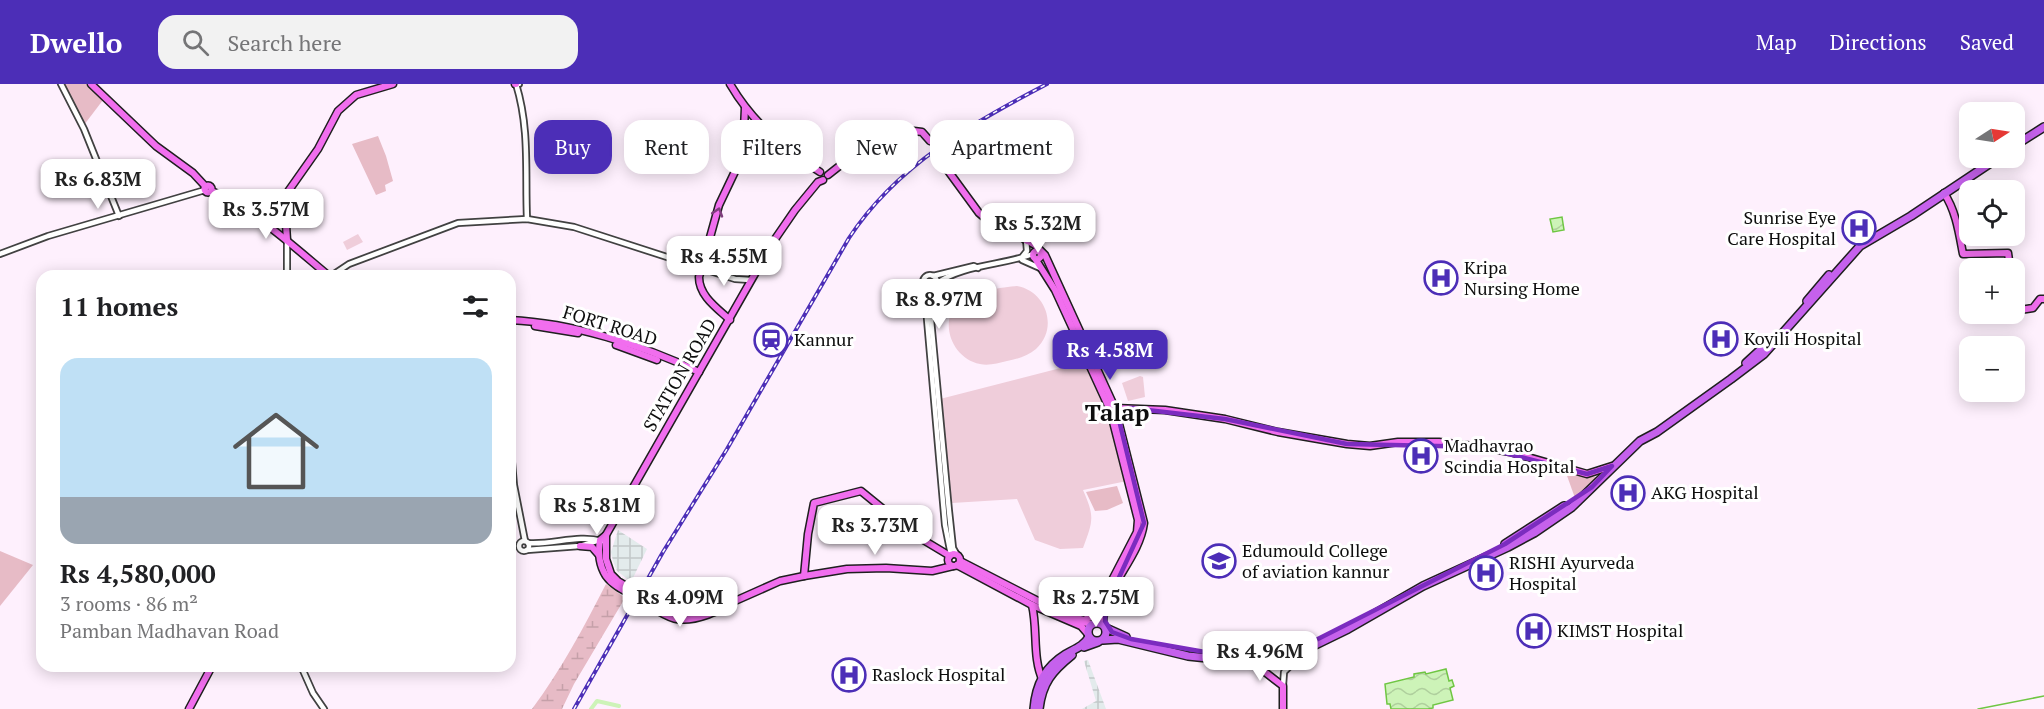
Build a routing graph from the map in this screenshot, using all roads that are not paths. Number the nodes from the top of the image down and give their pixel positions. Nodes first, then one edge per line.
1 (62, 84) edge
2 (92, 84) edge
3 (393, 84) edge
4 (517, 84) edge
5 (730, 84) edge
6 (746, 108) junction
7 (2044, 127) edge
8 (2025, 139) edge
9 (929, 141) dead end
10 (1983, 168) edge
11 (953, 174) edge
12 (822, 176) junction
13 (207, 189) junction
14 (1943, 191) junction
15 (119, 216) junction
16 (527, 219) junction
17 (287, 240) junction
18 (1026, 240) junction
19 (0, 254) edge
20 (1036, 255) junction
21 (2009, 258) edge
22 (1022, 259) junction
23 (978, 267) junction
24 (1046, 267) junction
25 (701, 268) junction
26 (287, 270) edge
27 (323, 270) edge
28 (340, 270) edge
29 (933, 276) junction
30 (752, 280) junction
31 (936, 284) junction
32 (924, 285) junction
33 (932, 288) junction
34 (2044, 299) edge
35 (2025, 309) edge
36 (729, 320) junction
37 (516, 322) edge
38 (698, 374) junction
39 (934, 375) junction
40 (1130, 408) junction
41 (1112, 409) junction
42 (1118, 416) junction
43 (1612, 466) junction
44 (516, 496) edge
45 (1548, 519) junction
46 (604, 539) junction
47 (524, 542) junction
48 (580, 546) junction
49 (527, 550) junction
50 (599, 556) junction
51 (955, 560) junction
52 (804, 576) junction
53 (727, 604) junction
54 (1032, 605) junction
55 (1103, 605) junction
56 (1076, 618) junction
57 (1093, 624) junction
58 (1107, 628) junction
59 (1089, 636) junction
60 (1128, 639) junction
61 (1100, 641) junction
62 (1309, 648) junction
63 (1248, 660) junction
64 (209, 672) edge
65 (304, 672) edge
66 (1043, 681) junction
67 (1283, 686) junction
68 (189, 709) edge
69 (324, 709) edge
70 (1034, 709) edge
71 (1039, 709) edge
72 (1283, 709) edge

1 - 15 street
2 - 13 main road
3 - 17 main road
4 - 16 street
5 - 6 main road
6 - 12 main road
25 -> 6 main road
7 - 8 highway
9 - 12 main road, STATION ROAD
10 - 14 highway
11 - 18 main road
12 - 30 main road, STATION ROAD
13 - 15 street
13 - 17 main road
14 - 21 main road
14 - 43 highway
15 - 19 street
16 - 25 street
16 - 28 street
17 - 26 street
17 - 27 main road
18 - 20 main road
18 - 22 street
18 - 24 main road
20 - 22 street
20 - 24 main road
22 - 23 street
22 - 24 street
23 - 29 street
23 - 31 street
24 - 41 main road
25 - 30 street
25 - 36 main road
29 - 31 street
29 - 32 street
30 - 36 main road, STATION ROAD
31 - 33 street
32 - 33 street
32 - 39 street
33 - 39 street
34 - 35 main road
36 - 38 main road, STATION ROAD
37 - 38 main road, FORT ROAD
38 - 46 main road, STATION ROAD
39 - 51 street
40 - 41 main road
40 - 42 main road
40 - 43 main road
41 - 42 main road
41 - 55 main road
42 - 55 main road
43 - 45 highway
44 - 47 street
45 - 62 highway
45 - 63 highway
46 - 47 street
46 - 48 street
46 - 50 main road
46 - 53 main road
47 - 49 street
47 - 49 street
48 - 49 street
48 - 50 main road
50 - 53 main road
51 - 52 main road
51 - 52 main road
51 - 54 main road
51 - 56 main road
52 - 53 main road
54 - 59 main road
54 - 66 main road
55 - 56 main road
55 - 57 main road
55 - 58 main road
55 - 58 main road
56 - 57 main road
57 - 58 highway
57 - 59 highway
58 - 60 highway
58 - 61 highway
59 - 61 highway
59 - 66 highway
60 - 61 highway
60 - 63 highway
61 - 66 highway
62 - 63 highway
62 - 67 street
63 - 67 main road
64 - 68 main road
65 - 69 street
66 - 70 highway
66 - 71 highway
67 - 72 main road

